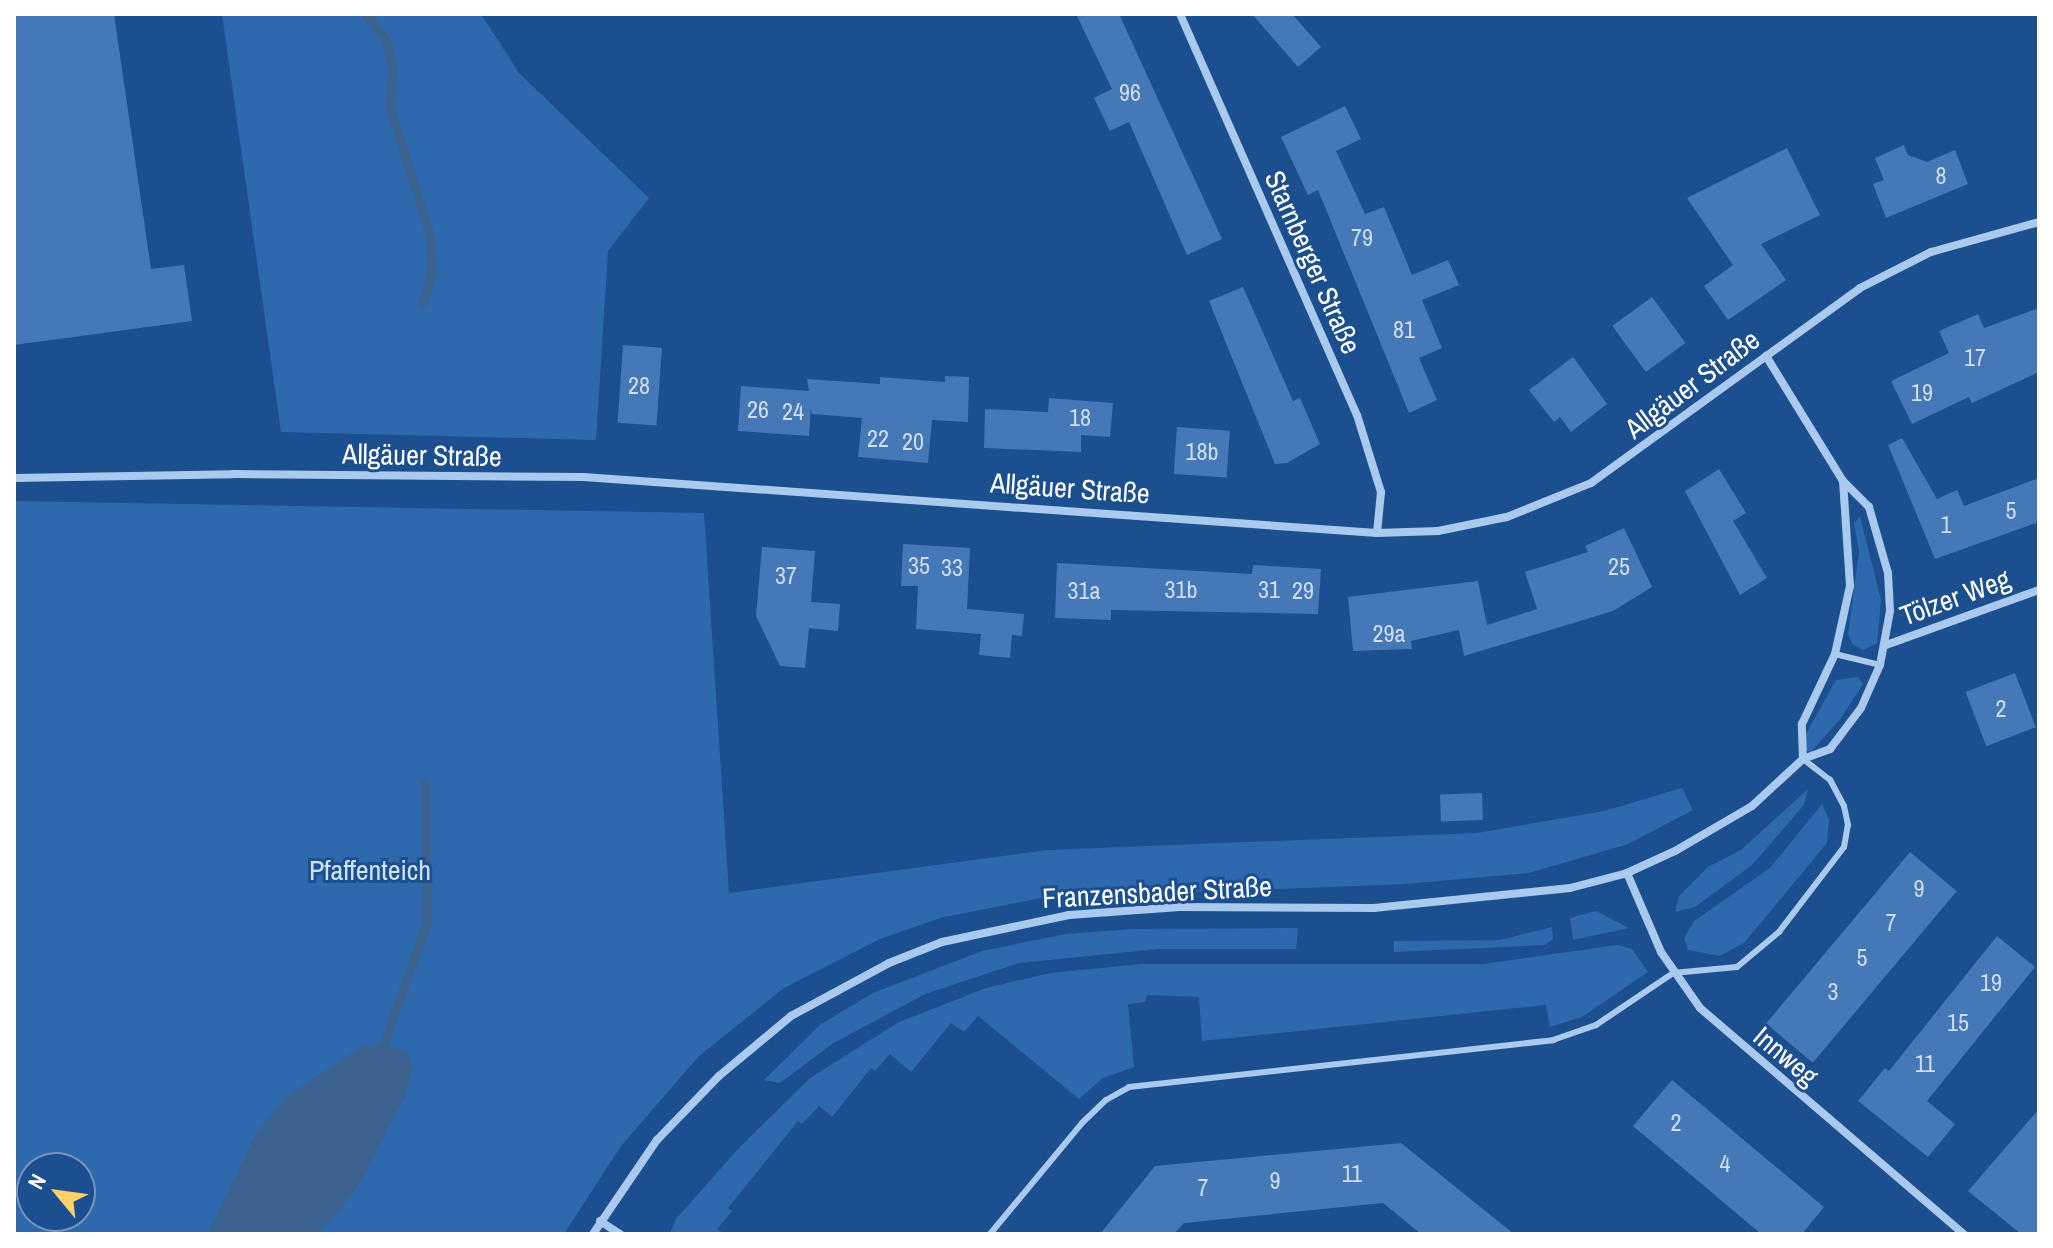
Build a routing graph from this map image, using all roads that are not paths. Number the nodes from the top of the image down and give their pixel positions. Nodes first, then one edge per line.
1 (1180, 14) edge
2 (2039, 222) edge
3 (1766, 356) junction
4 (14, 478) edge
5 (1843, 481) junction
6 (1377, 533) junction
7 (2039, 590) edge
8 (1886, 645) junction
9 (1835, 654) junction
10 (1880, 665) junction
11 (1803, 759) junction
12 (1627, 873) junction
13 (1673, 973) junction
14 (600, 1221) junction
15 (593, 1234) edge
16 (620, 1234) edge
17 (990, 1234) edge
18 (1964, 1234) edge

1 - 6 street, Starnberger Straße
2 - 3 street, Allgäuer Straße
3 - 5 street, Franzensbader Straße
3 - 6 street, Allgäuer Straße
4 - 6 street, Allgäuer Straße
5 - 8 street, Franzensbader Straße
5 - 9 street, Franzensbader Straße
7 - 8 street, Tölzer Weg
8 - 10 street, Franzensbader Straße
9 - 10 lane
9 - 11 street, Franzensbader Straße
10 - 11 street, Franzensbader Straße
11 - 12 street, Franzensbader Straße
11 - 13 lane
12 - 13 street, Innweg
12 - 14 street, Franzensbader Straße
13 - 17 lane
13 - 18 street, Innweg
14 - 15 street, Franzensbader Straße
14 - 16 street

